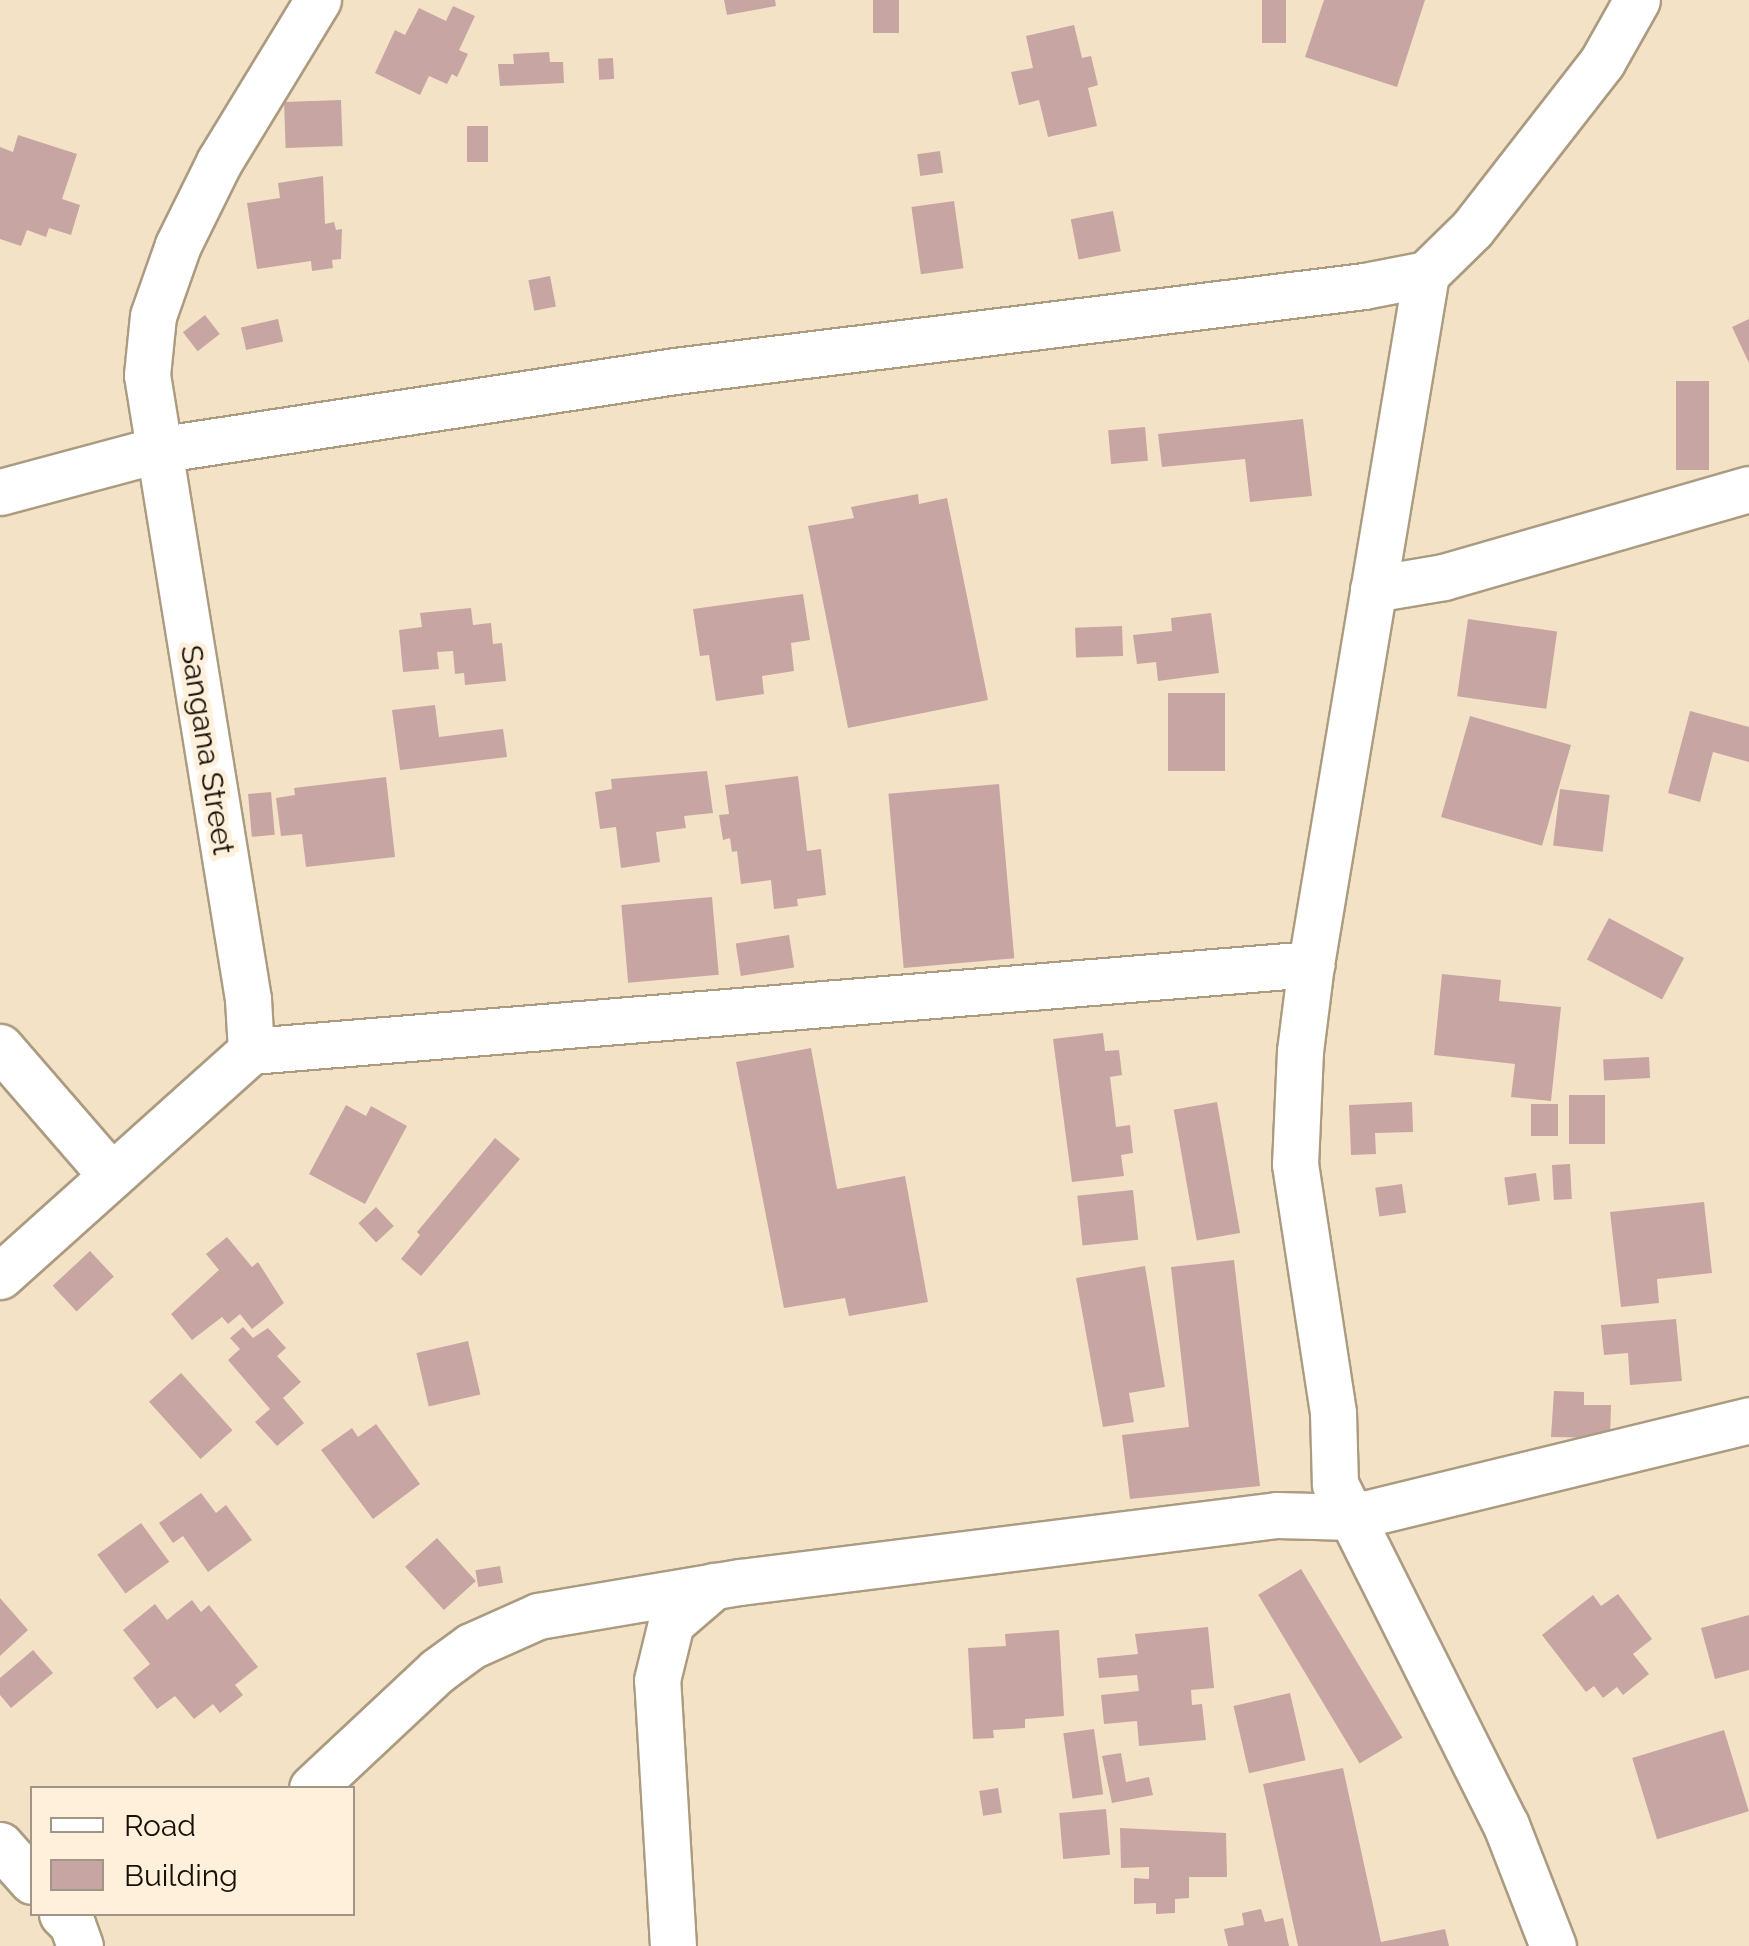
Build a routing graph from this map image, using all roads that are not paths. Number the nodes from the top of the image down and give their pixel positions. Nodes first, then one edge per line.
1 (318, 0) edge
2 (1637, 0) edge
3 (1426, 274) junction
4 (157, 450) junction
5 (1749, 489) edge
6 (0, 492) edge
7 (1374, 589) junction
8 (1311, 964) junction
9 (0, 1047) edge
10 (250, 1051) junction
11 (110, 1174) junction
12 (0, 1276) edge
13 (1749, 1420) edge
14 (1352, 1517) junction
15 (714, 1586) junction
16 (314, 1786) edge
17 (0, 1846) edge
18 (30, 1879) edge
19 (64, 1916) edge
20 (80, 1946) edge
21 (673, 1946) edge
22 (1553, 1946) edge

1 - 4 street, Sangana Street
2 - 3 street
3 - 4 street
3 - 7 street
4 - 6 street
4 - 10 street, Sangana Street
5 - 7 street
7 - 8 street
8 - 10 street
8 - 14 street
9 - 11 street
10 - 11 street
11 - 12 street
13 - 14 street
14 - 15 street
14 - 22 street
15 - 16 street
15 - 21 street
17 - 18 street
19 - 20 street

